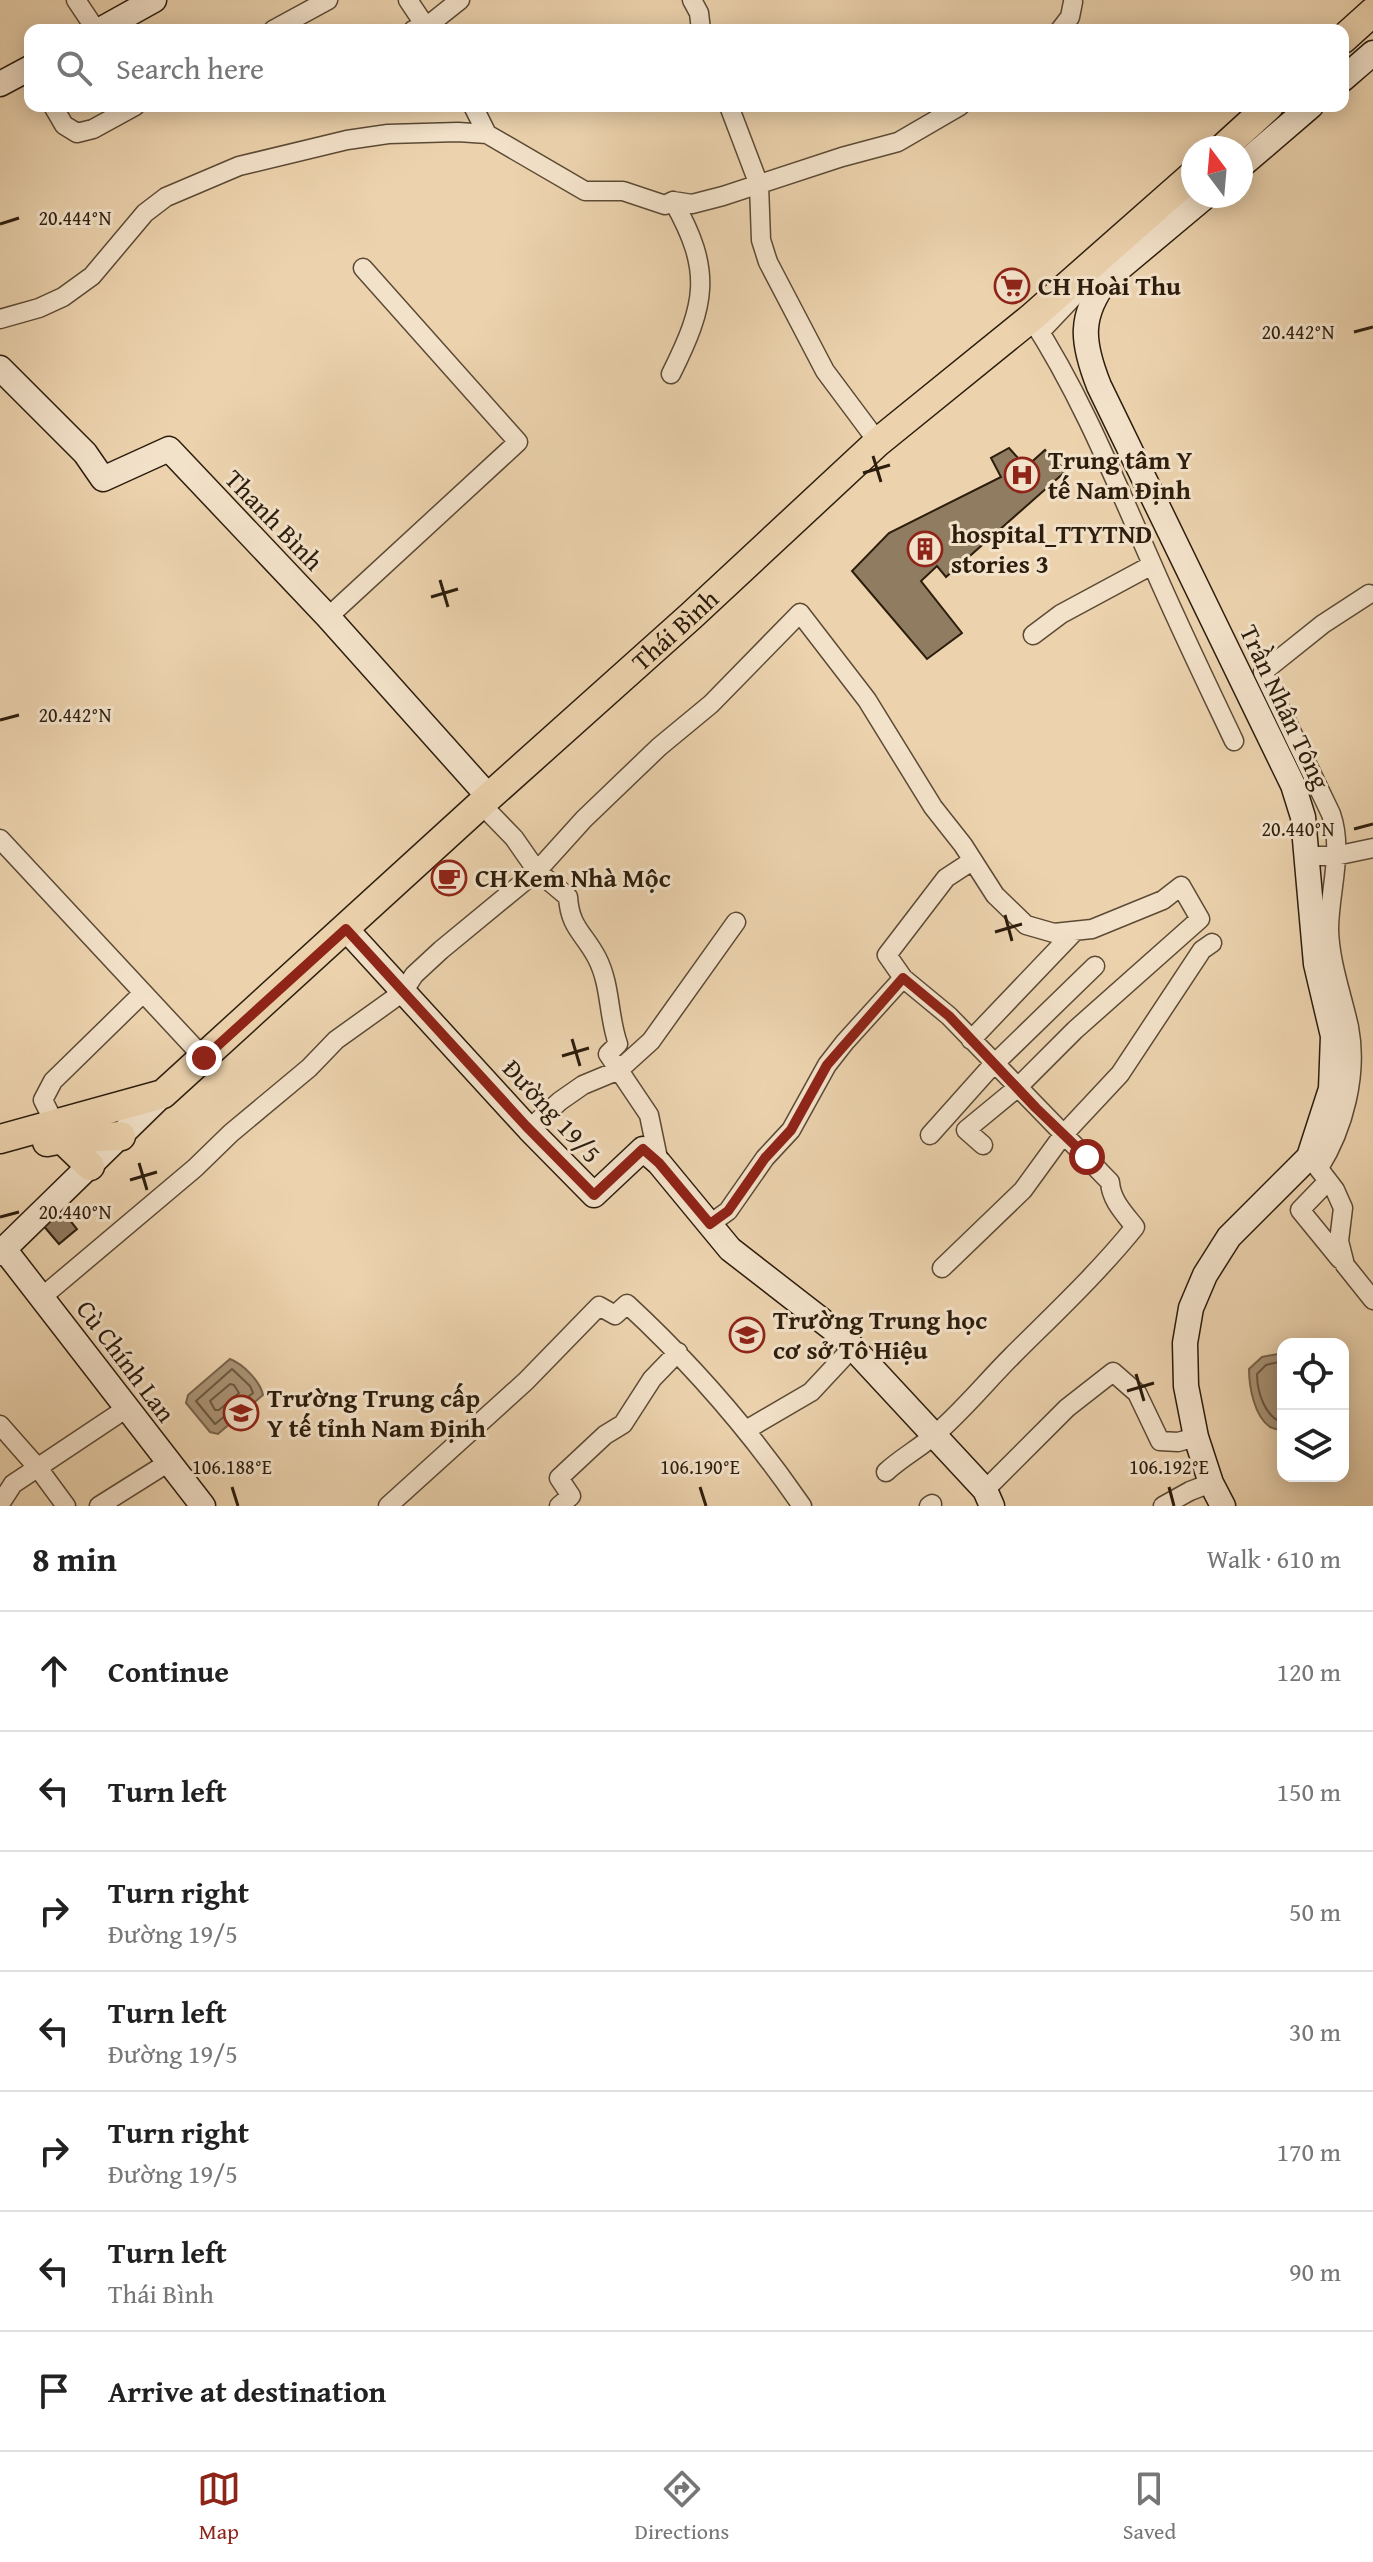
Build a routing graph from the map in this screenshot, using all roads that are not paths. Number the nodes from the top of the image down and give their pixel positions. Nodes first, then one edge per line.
1 (76, 0) edge
2 (154, 0) edge
3 (328, 0) edge
4 (408, 0) edge
5 (460, 0) edge
6 (692, 0) edge
7 (1070, 1) edge
8 (1373, 12) edge
9 (94, 24) edge
10 (109, 24) edge
11 (284, 24) edge
12 (420, 24) edge
13 (429, 24) edge
14 (700, 24) edge
15 (1065, 24) edge
16 (1349, 34) edge
17 (1373, 53) edge
18 (24, 71) edge
19 (1349, 74) edge
20 (0, 84) edge
21 (56, 112) edge
22 (124, 112) edge
23 (476, 112) edge
24 (731, 112) edge
25 (950, 112) edge
26 (1262, 112) edge
27 (1304, 112) edge
28 (487, 134) junction
29 (1236, 136) edge
30 (1253, 156) edge
31 (759, 185) junction
32 (1181, 186) edge
33 (673, 201) junction
34 (1192, 208) edge
35 (1130, 260) junction
36 (363, 268) dead end
37 (0, 319) edge
38 (1036, 325) junction
39 (0, 368) edge
40 (671, 374) dead end
41 (878, 442) junction
42 (1152, 565) junction
43 (1369, 594) dead end
44 (328, 617) junction
45 (1033, 635) dead end
46 (1234, 741) dead end
47 (485, 800) junction
48 (0, 839) edge
49 (1373, 848) edge
50 (1306, 856) junction
51 (1335, 856) junction
52 (972, 861) junction
53 (537, 871) junction
54 (736, 922) dead end
55 (346, 929) junction
56 (1075, 931) junction
57 (1212, 943) dead end
58 (1095, 966) dead end
59 (903, 978) junction
60 (403, 992) junction
61 (143, 993) junction
62 (971, 1040) junction
63 (204, 1058) junction
64 (994, 1064) junction
65 (619, 1070) junction
66 (1017, 1088) junction
67 (163, 1094) junction
68 (529, 1129) junction
69 (59, 1132) junction
70 (930, 1135) dead end
71 (1063, 1135) junction
72 (121, 1136) junction
73 (0, 1139) edge
74 (983, 1145) dead end
75 (0, 1155) edge
76 (659, 1163) junction
77 (90, 1166) junction
78 (1319, 1169) junction
79 (710, 1224) junction
80 (2, 1251) edge
81 (1345, 1265) junction
82 (942, 1268) dead end
83 (42, 1297) junction
84 (1373, 1300) edge
85 (853, 1347) junction
86 (678, 1352) junction
87 (127, 1408) junction
88 (0, 1425) edge
89 (746, 1430) junction
90 (935, 1435) junction
91 (1196, 1437) junction
92 (169, 1462) junction
93 (38, 1468) junction
94 (886, 1472) dead end
95 (1211, 1483) junction
96 (988, 1498) edge
97 (0, 1504) edge
98 (66, 1506) edge
99 (99, 1506) edge
100 (203, 1506) edge
101 (388, 1506) edge
102 (559, 1506) edge
103 (802, 1506) edge
104 (1163, 1506) edge
105 (1223, 1506) edge

1 - 9 street
2 - 10 street
3 - 11 street
4 - 12 street
5 - 13 street
6 - 14 street
7 - 15 street
8 - 16 main road
17 - 19 street
18 - 20 street
21 - 22 street
23 - 28 street
24 - 31 street
25 - 31 street
26 - 29 main road
27 - 30 street
28 - 33 street
28 - 37 street
31 - 33 street
31 - 41 street
32 - 38 main road, Thái Bình
33 - 40 street
34 - 35 street, Trần Nhân Tông
35 - 38 street
35 - 50 street, Trần Nhân Tông
36 - 44 street
38 - 41 main road, Thái Bình
38 - 42 street
39 - 44 street, Thanh Bình
41 - 47 main road, Thái Bình
42 - 45 street
42 - 46 street
43 - 51 street
44 - 47 street, Thanh Bình
47 - 53 street
47 - 55 main road, Thái Bình
48 - 61 street
49 - 51 street
50 - 51 street
50 - 78 street, Trần Nhân Tông
51 - 78 street
52 - 53 street
52 - 56 street
52 - 59 street
53 - 60 street
53 - 65 street
54 - 65 street
55 - 60 street, Đường 19/5
55 - 63 main road, Thái Bình
56 - 62 street
56 - 66 street
57 - 71 street
58 - 64 street
59 - 62 street
59 - 79 street
60 - 68 street, Đường 19/5
60 - 83 street
61 - 63 street
61 - 69 street
62 - 64 street
63 - 67 main road, Thái Bình
64 - 66 street
64 - 70 street
65 - 68 street
65 - 76 street
66 - 71 street
66 - 74 street
67 - 69 main road
67 - 72 street
68 - 76 street, Đường 19/5
69 - 72 main road
69 - 73 main road
69 - 75 main road
69 - 77 main road
71 - 82 street
71 - 90 street
72 - 77 street
76 - 79 street
77 - 80 street
78 - 81 street
78 - 81 street
78 - 91 street, Trần Nhân Tông
79 - 85 street
80 - 83 street, Cù Chính Lan
81 - 84 street
83 - 87 street, Cù Chính Lan
85 - 89 street
85 - 90 street
86 - 89 street
86 - 101 street
86 - 102 street
87 - 92 street, Cù Chính Lan
87 - 93 street
88 - 93 street
89 - 103 street
90 - 94 street
90 - 96 street
91 - 95 street, Trần Nhân Tông
91 - 96 street
92 - 99 street
92 - 100 street, Cù Chính Lan
93 - 97 street
93 - 98 street
95 - 104 street
95 - 105 street, Trần Nhân Tông

